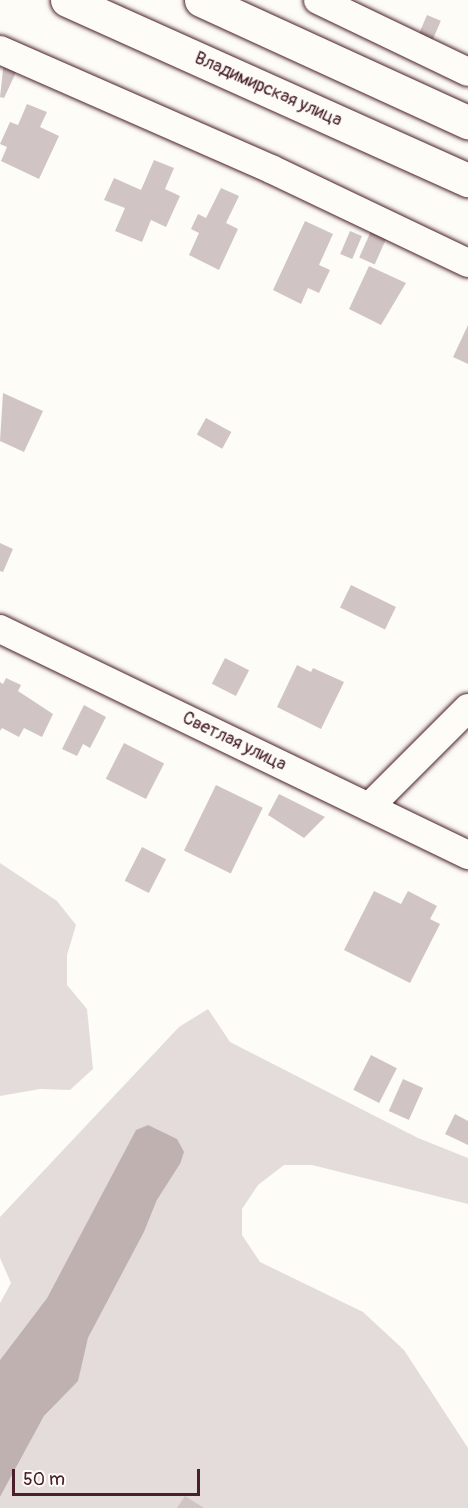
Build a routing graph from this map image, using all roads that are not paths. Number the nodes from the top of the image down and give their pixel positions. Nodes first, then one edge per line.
1 (67, 0) edge
2 (201, 0) edge
3 (318, 0) edge
4 (0, 50) edge
5 (468, 72) edge
6 (468, 122) edge
7 (468, 180) edge
8 (468, 263) edge
9 (0, 629) edge
10 (468, 708) edge
11 (369, 807) junction
12 (468, 855) edge

1 - 7 highway, Владимирская улица
2 - 6 highway
3 - 5 street
4 - 8 street
9 - 11 street, Светлая улица
10 - 11 street
11 - 12 street, Светлая улица

